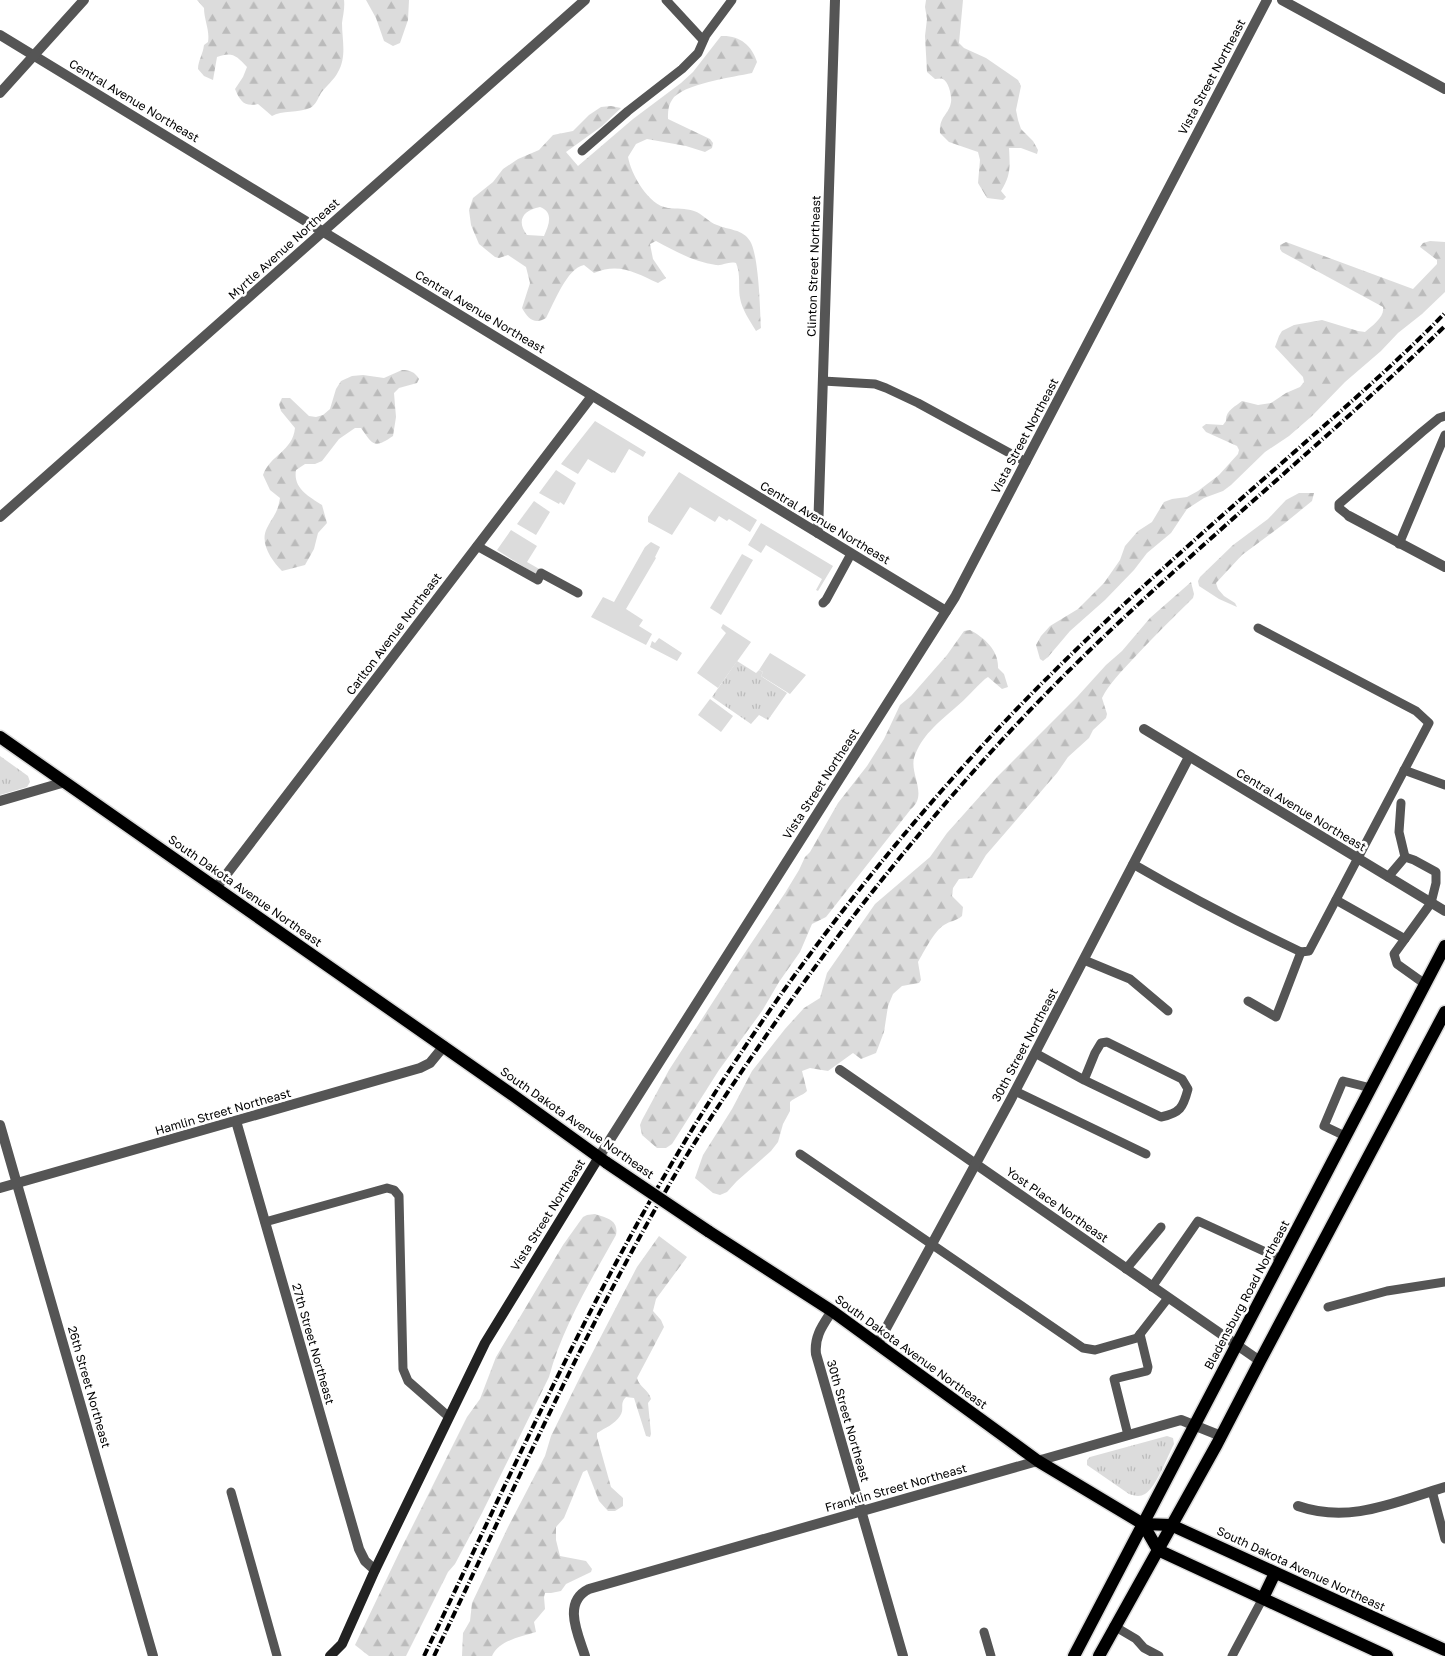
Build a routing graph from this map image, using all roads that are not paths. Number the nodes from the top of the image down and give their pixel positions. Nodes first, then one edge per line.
1 (84, 0) edge
2 (585, 0) edge
3 (666, 0) edge
4 (732, 0) edge
5 (835, 0) edge
6 (1266, 0) edge
7 (1282, 0) edge
8 (0, 35) edge
9 (703, 40) junction
10 (34, 56) junction
11 (1445, 89) edge
12 (0, 93) edge
13 (582, 151) dead end
14 (323, 231) junction
15 (823, 381) junction
16 (592, 396) junction
17 (1445, 416) edge
18 (1445, 435) edge
19 (1026, 462) junction
20 (1349, 516) joint
21 (0, 517) edge
22 (818, 533) junction
23 (1399, 544) junction
24 (478, 546) junction
25 (852, 554) junction
26 (1445, 567) edge
27 (578, 593) dead end
28 (823, 603) dead end
29 (946, 611) junction
30 (1258, 628) dead end
31 (1144, 729) dead end
32 (0, 738) edge
33 (1189, 757) junction
34 (1404, 770) junction
35 (65, 782) junction
36 (1445, 786) edge
37 (0, 801) edge
38 (1401, 803) dead end
39 (1404, 857) junction
40 (1357, 858) junction
41 (1133, 864) junction
42 (1388, 877) junction
43 (216, 888) junction
44 (1336, 900) junction
45 (1431, 903) junction
46 (1445, 911) edge
47 (1405, 939) junction
48 (1445, 946) edge
49 (1301, 952) junction
50 (1084, 960) junction
51 (1425, 984) junction
52 (1248, 1001) dead end
53 (1168, 1011) dead end
54 (1445, 1012) edge
55 (444, 1046) junction
56 (1035, 1053) junction
57 (840, 1070) dead end
58 (1084, 1080) junction
59 (1371, 1088) junction
60 (1015, 1091) junction
61 (236, 1121) junction
62 (0, 1124) edge
63 (1345, 1136) junction
64 (800, 1154) dead end
65 (1146, 1154) dead end
66 (603, 1160) junction
67 (976, 1164) junction
68 (17, 1184) junction
69 (0, 1188) edge
70 (265, 1222) junction
71 (1161, 1227) dead end
72 (932, 1246) junction
73 (1281, 1259) junction
74 (1126, 1269) junction
75 (1445, 1282) edge
76 (1152, 1287) junction
77 (1168, 1298) junction
78 (1328, 1307) dead end
79 (832, 1311) junction
80 (1140, 1334) junction
81 (878, 1343) junction
82 (1236, 1345) junction
83 (1260, 1360) junction
84 (449, 1417) junction
85 (1194, 1425) junction
86 (1128, 1435) junction
87 (1221, 1436) junction
88 (1038, 1461) junction
89 (1445, 1487) edge
90 (1432, 1491) junction
91 (231, 1492) dead end
92 (1298, 1506) dead end
93 (862, 1511) junction
94 (1143, 1524) junction
95 (1171, 1525) junction
96 (1445, 1539) edge
97 (1158, 1550) junction
98 (375, 1570) junction
99 (1275, 1573) junction
100 (1263, 1598) junction
101 (1114, 1626) junction
102 (984, 1632) dead end
103 (1445, 1650) edge
104 (154, 1656) edge
105 (277, 1656) edge
106 (330, 1656) edge
107 (585, 1656) edge
108 (903, 1656) edge
109 (991, 1656) edge
110 (1074, 1656) edge
111 (1099, 1656) edge
112 (1159, 1656) edge
113 (1232, 1656) edge
114 (1387, 1656) edge

1 - 10 street
2 - 14 street, Myrtle Avenue Northeast
3 - 9 lane
4 - 9 lane
5 - 15 street, Clinton Street Northeast
6 - 19 street, Vista Street Northeast
7 - 11 street
8 - 10 street, Central Avenue Northeast
9 - 13 lane
10 - 12 street
10 - 14 street, Central Avenue Northeast
14 - 16 street, Central Avenue Northeast
14 - 21 street, Myrtle Avenue Northeast
15 - 19 lane
15 - 22 street, Clinton Street Northeast
16 - 22 street, Central Avenue Northeast
16 - 24 street, Carlton Avenue Northeast
17 - 20 lane
18 - 23 lane
19 - 29 street, Vista Street Northeast
20 - 23 street
22 - 25 street, Central Avenue Northeast
23 - 26 street
24 - 27 lane
24 - 43 street, Carlton Avenue Northeast
25 - 28 lane
25 - 29 street, Central Avenue Northeast
29 - 66 street, Vista Street Northeast
30 - 34 lane
31 - 33 street, Central Avenue Northeast
32 - 35 main road, South Dakota Avenue Northeast
33 - 40 street, Central Avenue Northeast
33 - 41 street, 30th Street Northeast
34 - 36 lane
34 - 40 lane
35 - 37 street
35 - 43 main road, South Dakota Avenue Northeast
38 - 39 lane
39 - 42 lane
39 - 45 lane
40 - 42 street, Central Avenue Northeast
40 - 44 lane
41 - 49 lane
41 - 50 street, 30th Street Northeast
42 - 45 street, Central Avenue Northeast
43 - 55 main road, South Dakota Avenue Northeast
44 - 47 lane
44 - 49 lane
45 - 46 street, Central Avenue Northeast
45 - 47 lane
47 - 51 lane
48 - 51 main road, Bladensburg Road Northeast
49 - 52 lane
50 - 53 lane
50 - 56 street, 30th Street Northeast
51 - 59 main road, Bladensburg Road Northeast
54 - 83 main road
55 - 61 street, Hamlin Street Northeast
55 - 66 main road, South Dakota Avenue Northeast
56 - 58 lane
56 - 60 street, 30th Street Northeast
57 - 67 street, Yost Place Northeast
58 - 58 lane
59 - 63 main road, Bladensburg Road Northeast
59 - 63 lane
60 - 65 lane
60 - 67 street, 30th Street Northeast
61 - 68 street, Hamlin Street Northeast
61 - 70 street, 27th Street Northeast
62 - 68 street, 26th Street Northeast
63 - 73 main road, Bladensburg Road Northeast
64 - 72 lane
66 - 79 main road, South Dakota Avenue Northeast, bridge
66 - 84 street, Vista Street Northeast
67 - 72 street, 30th Street Northeast
67 - 74 street, Yost Place Northeast
68 - 69 street, Hamlin Street Northeast
68 - 104 street, 26th Street Northeast
70 - 84 lane
70 - 98 street, 27th Street Northeast
71 - 74 lane
72 - 80 lane
72 - 81 street, 30th Street Northeast
73 - 76 lane
73 - 82 main road, Bladensburg Road Northeast
74 - 76 street, Yost Place Northeast
75 - 78 lane
76 - 77 street, Yost Place Northeast
77 - 80 lane
77 - 82 street, Yost Place Northeast
79 - 81 main road, South Dakota Avenue Northeast
79 - 93 street, 30th Street Northeast
80 - 86 lane
81 - 88 main road, South Dakota Avenue Northeast
82 - 83 street, Yost Place Northeast
82 - 85 main road, Bladensburg Road Northeast
83 - 87 main road
84 - 98 street, Vista Street Northeast
85 - 86 street, Franklin Street Northeast
85 - 87 street, Franklin Street Northeast
85 - 94 main road, Bladensburg Road Northeast
86 - 88 street, Franklin Street Northeast
87 - 95 main road
88 - 93 street, Franklin Street Northeast
88 - 94 main road, South Dakota Avenue Northeast
89 - 90 street
90 - 92 street
90 - 96 lane
91 - 105 lane
93 - 107 street, Franklin Street Northeast
93 - 108 street, 30th Street Northeast
94 - 95 main road, South Dakota Avenue Northeast
94 - 97 main road, South Dakota Avenue Northeast
94 - 110 main road, Bladensburg Road Northeast
95 - 97 main road
95 - 99 main road, South Dakota Avenue Northeast
97 - 100 main road
97 - 101 main road
98 - 106 street
99 - 100 main road
99 - 103 main road, South Dakota Avenue Northeast
100 - 113 lane
100 - 114 main road
101 - 111 main road
101 - 112 lane
102 - 109 lane

